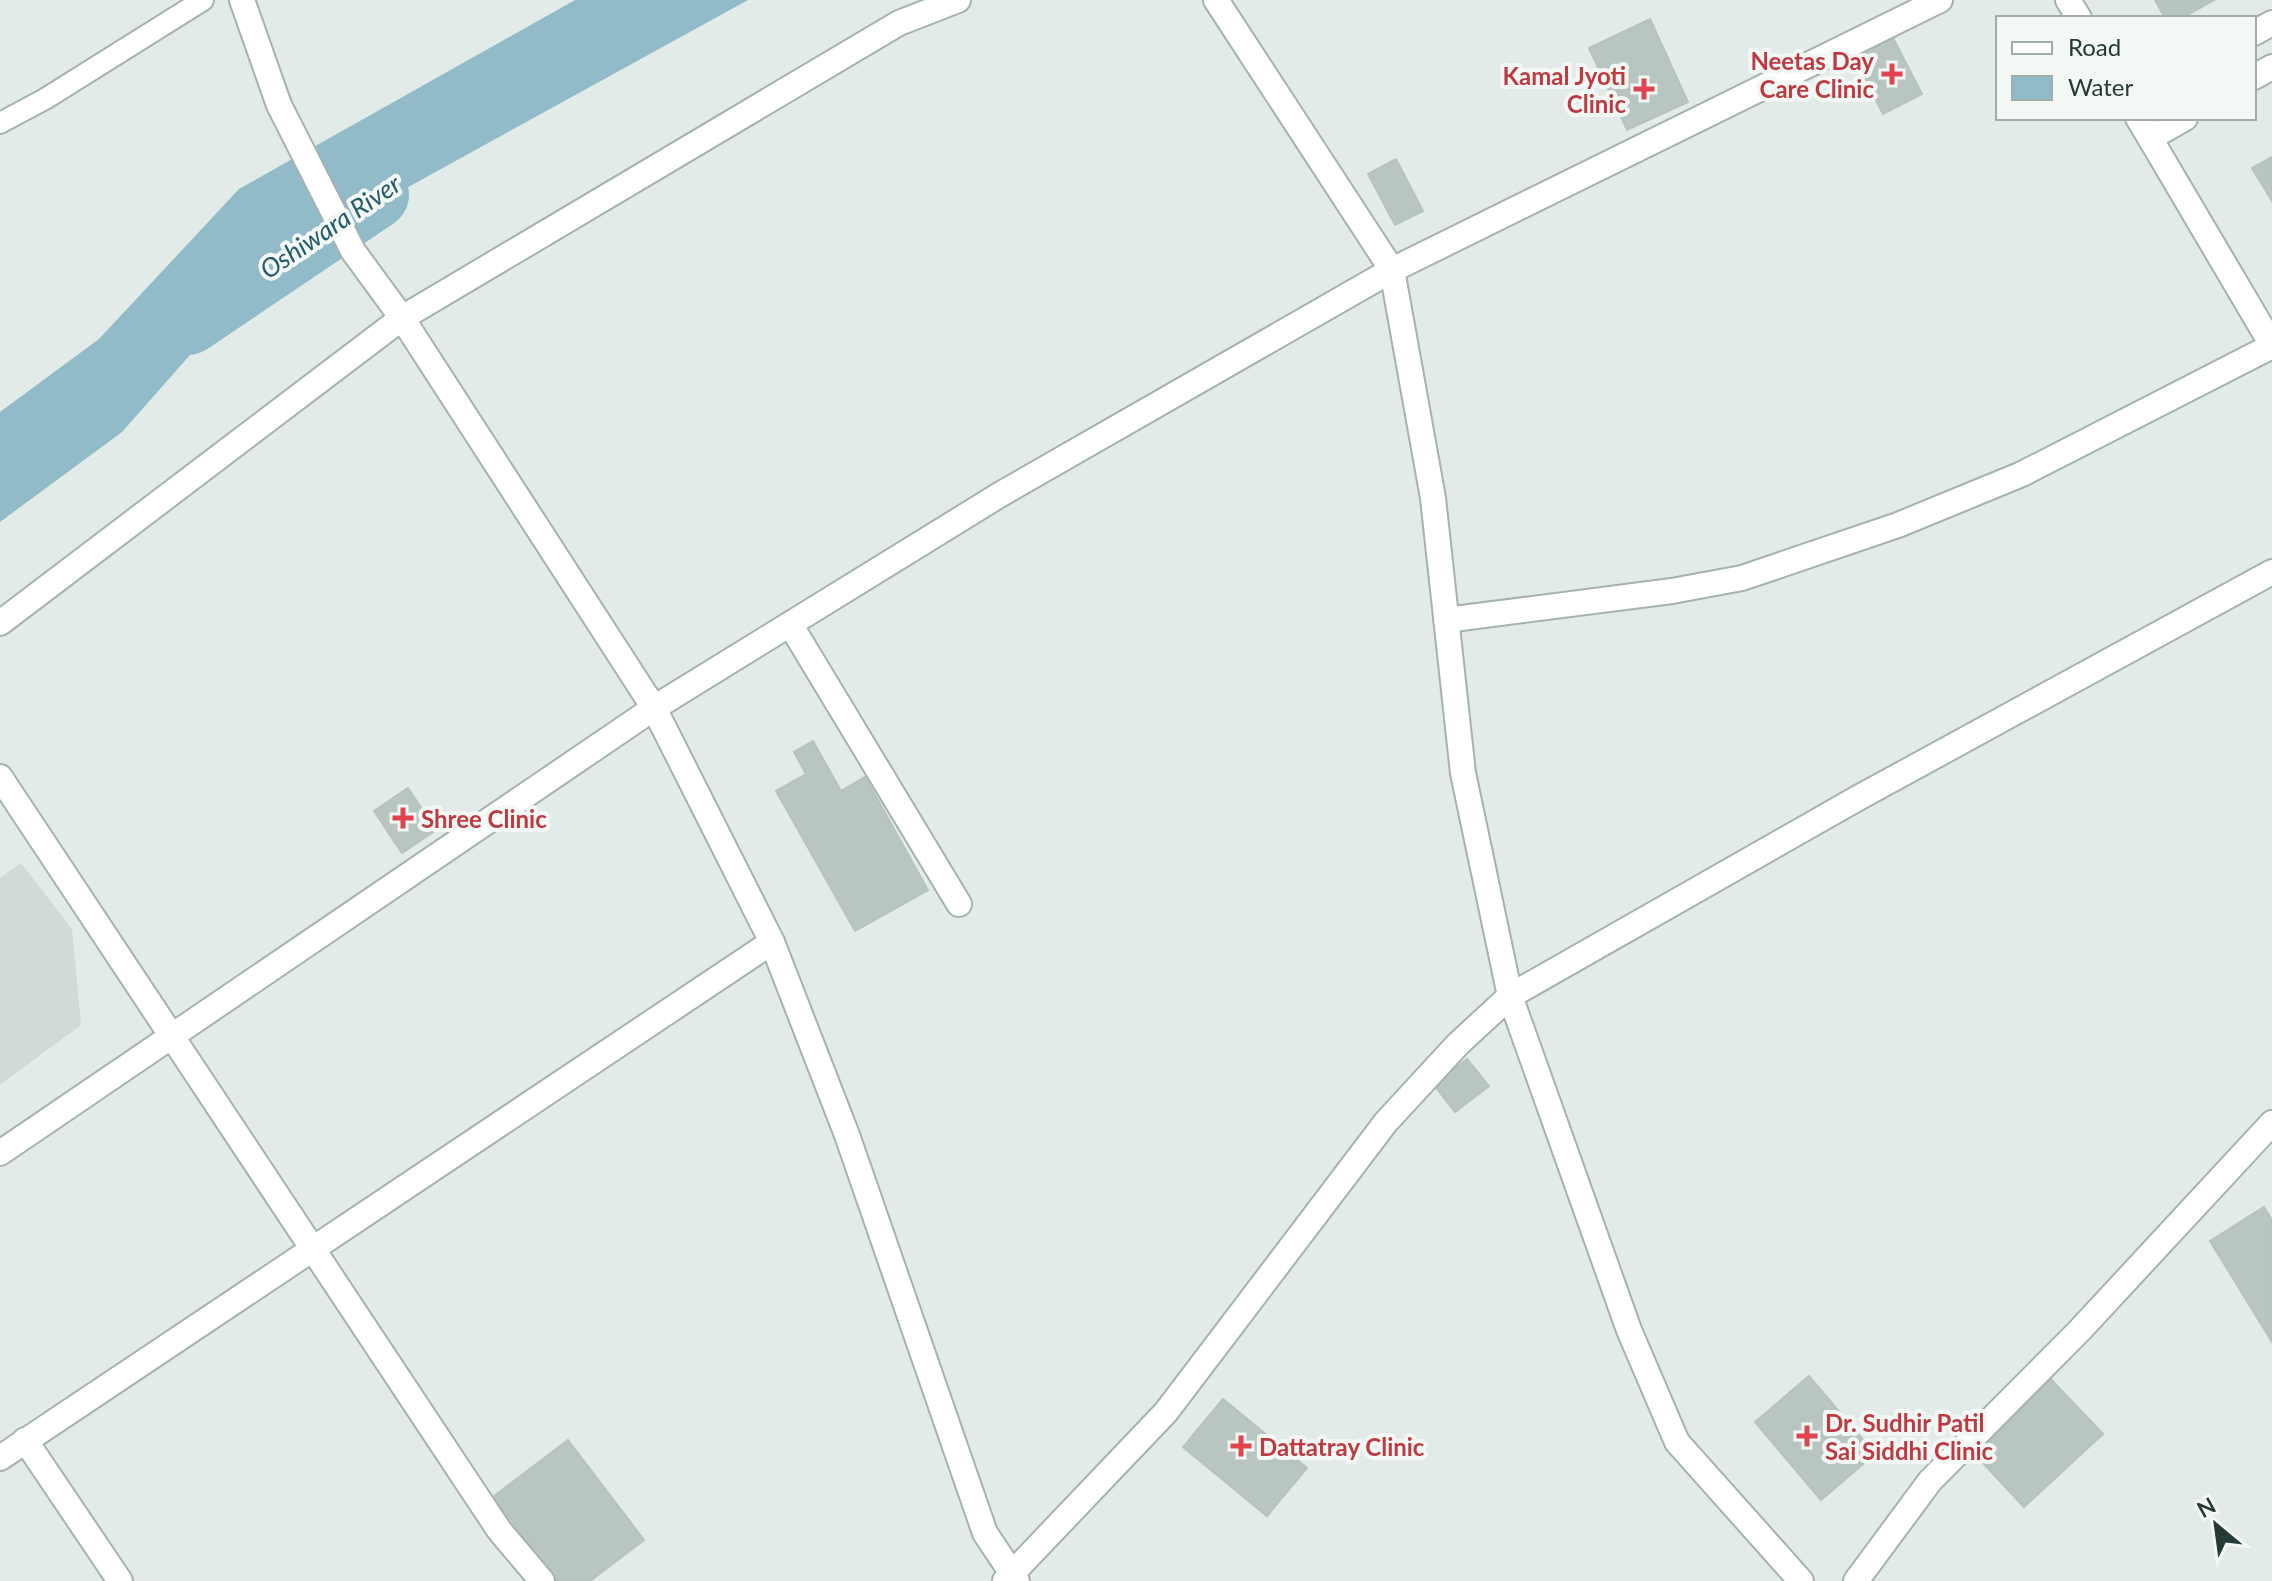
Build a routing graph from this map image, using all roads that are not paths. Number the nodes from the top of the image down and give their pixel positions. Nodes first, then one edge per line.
1 (203, 0) edge
2 (242, 0) edge
3 (958, 0) edge
4 (1216, 0) edge
5 (1940, 0) edge
6 (2177, 120) edge
7 (0, 123) edge
8 (2144, 128) edge
9 (1392, 270) junction
10 (402, 318) junction
11 (2272, 345) edge
12 (2272, 572) edge
13 (1446, 620) junction
14 (0, 623) edge
15 (790, 624) junction
16 (654, 708) junction
17 (0, 777) edge
18 (959, 904) dead end
19 (772, 942) junction
20 (1510, 996) junction
21 (170, 1037) junction
22 (2272, 1123) edge
23 (0, 1153) edge
24 (312, 1250) junction
25 (25, 1440) junction
26 (0, 1458) edge
27 (1011, 1579) edge
28 (120, 1581) edge
29 (542, 1581) edge
30 (1801, 1581) edge
31 (1856, 1581) edge

1 - 7 lane
2 - 10 street
3 - 10 street
4 - 9 street
5 - 9 street
6 - 8 street
8 - 11 street
9 - 13 street
9 - 15 street
10 - 14 street
10 - 16 street
11 - 13 street
12 - 20 street
13 - 20 street
15 - 16 street
15 - 18 street
16 - 19 street
16 - 21 street
17 - 21 street
19 - 24 street
19 - 27 street
20 - 27 street
20 - 30 street
21 - 23 street
21 - 24 street
22 - 31 street
24 - 25 street
24 - 29 street
25 - 26 street
25 - 28 street

